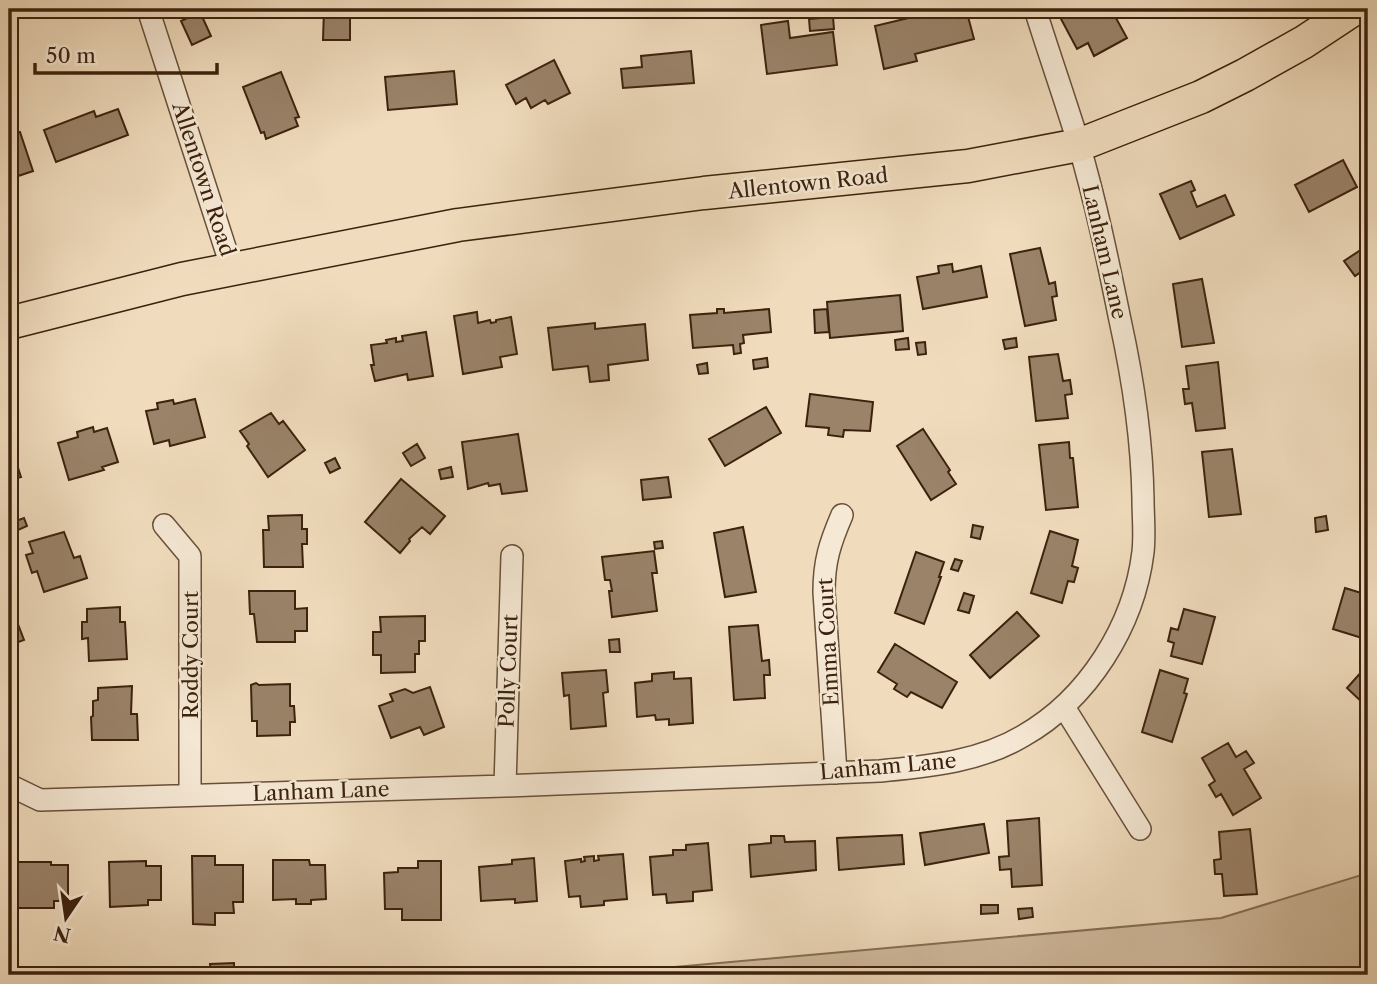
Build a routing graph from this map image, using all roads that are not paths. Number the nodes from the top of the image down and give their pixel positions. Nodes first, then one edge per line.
1 (148, 9) edge
2 (1035, 9) edge
3 (1354, 9) edge
4 (1079, 145) junction
5 (232, 269) junction
6 (9, 324) edge
7 (842, 515) dead end
8 (163, 525) dead end
9 (512, 556) dead end
10 (1064, 708) junction
11 (835, 773) junction
12 (9, 785) edge
13 (505, 786) junction
14 (190, 795) junction
15 (1140, 829) dead end

1 - 5 street, Allentown Road
2 - 4 street, Lanham Lane
3 - 4 main road, Allentown Road
4 - 5 main road, Allentown Road
4 - 10 street, Lanham Lane
5 - 6 main road, Allentown Road
7 - 11 street, Emma Court
8 - 14 street, Roddy Court
9 - 13 street, Polly Court
10 - 11 street, Lanham Lane
10 - 15 street
11 - 13 street, Lanham Lane
12 - 14 street, Lanham Lane
13 - 14 street, Lanham Lane

